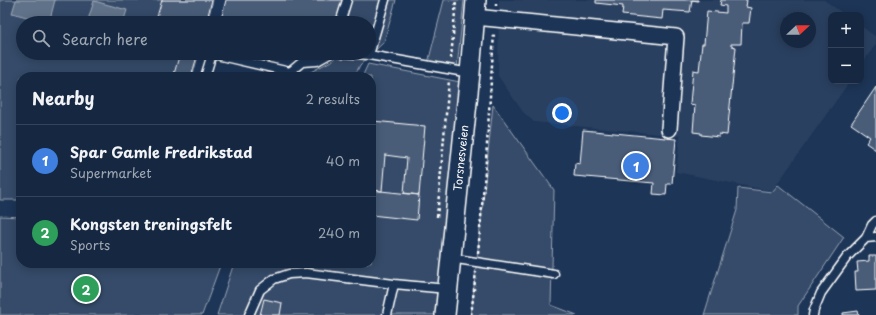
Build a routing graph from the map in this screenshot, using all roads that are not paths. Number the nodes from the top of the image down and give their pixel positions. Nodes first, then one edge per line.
1 (347, 0) edge
2 (385, 0) edge
3 (476, 8) edge
4 (342, 16) edge
5 (376, 31) edge
6 (376, 56) edge
7 (210, 60) edge
8 (238, 60) edge
9 (319, 60) edge
10 (207, 72) edge
11 (290, 72) edge
12 (290, 72) edge
13 (470, 73) junction
14 (669, 129) dead end
15 (876, 221) edge
16 (876, 237) edge
17 (866, 238) junction
18 (450, 258) junction
19 (554, 274) dead end
20 (394, 284) junction
21 (447, 289) junction
22 (250, 315) edge
23 (387, 315) edge
24 (445, 315) edge
25 (813, 315) edge

1 - 4 lane
2 - 5 lane
3 - 13 street, Torsnesveien
3 - 14 street
6 - 13 lane
7 - 10 lane
8 - 11 lane
9 - 12 lane
13 - 18 street, Torsnesveien
15 - 17 lane
16 - 17 lane
17 - 25 lane
18 - 19 lane
18 - 21 street, Torsnesveien
20 - 21 lane
20 - 22 lane
20 - 23 lane
21 - 24 street, Torsnesveien

